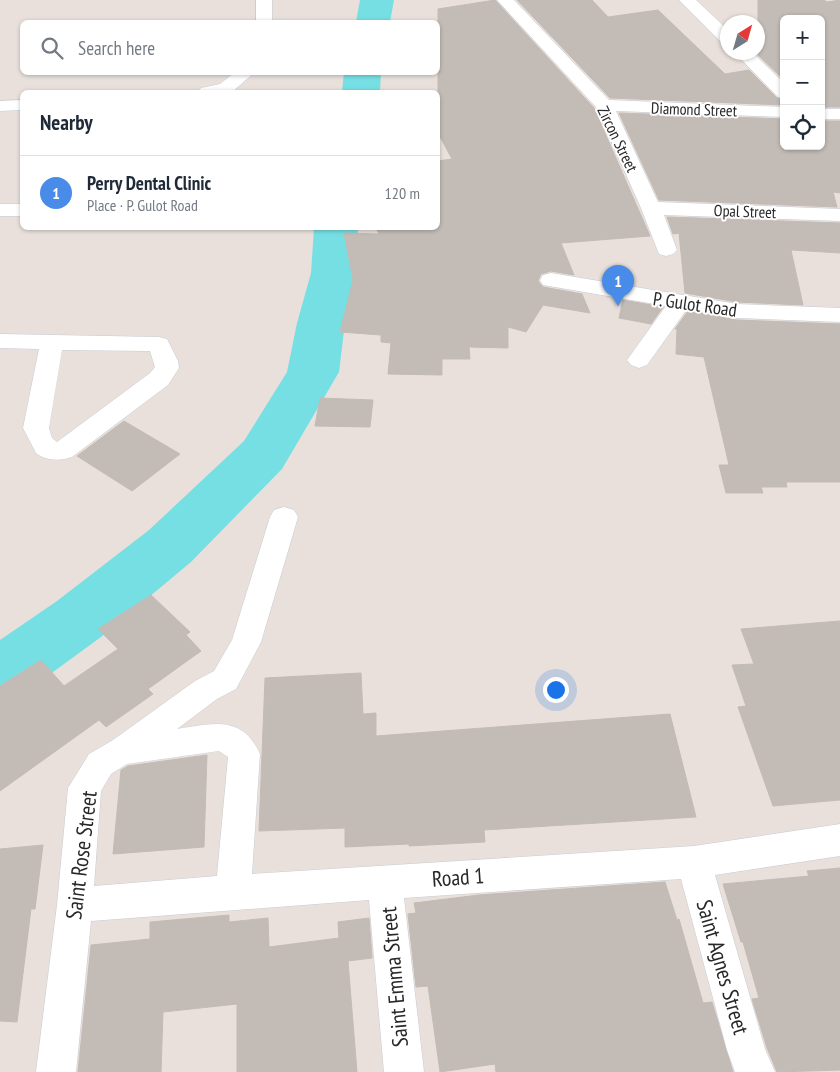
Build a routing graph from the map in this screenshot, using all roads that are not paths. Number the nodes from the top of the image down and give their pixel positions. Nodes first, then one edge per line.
1 (264, 0) edge
2 (505, 0) edge
3 (687, 0) edge
4 (264, 20) edge
5 (720, 31) edge
6 (750, 60) edge
7 (243, 75) edge
8 (780, 89) edge
9 (216, 90) edge
10 (20, 105) edge
11 (604, 105) junction
12 (0, 106) edge
13 (780, 112) edge
14 (825, 114) edge
15 (840, 114) edge
16 (651, 208) junction
17 (0, 210) edge
18 (20, 210) edge
19 (840, 215) edge
20 (666, 250) dead end
21 (551, 280) dead end
22 (680, 303) junction
23 (840, 315) edge
24 (0, 341) edge
25 (52, 341) junction
26 (639, 360) dead end
27 (284, 517) dead end
28 (121, 751) junction
29 (840, 840) edge
30 (694, 862) junction
31 (385, 882) junction
32 (233, 892) junction
33 (75, 905) junction
34 (56, 1072) edge
35 (404, 1072) edge
36 (755, 1072) edge

1 - 4 street
2 - 11 street, Zircon Street
3 - 5 street
6 - 8 street
7 - 9 street
10 - 12 street
11 - 13 street, Diamond Street
11 - 16 street, Zircon Street
14 - 15 street
16 - 19 street, Opal Street
16 - 20 street, Zircon Street
17 - 18 street
21 - 22 street, P. Gulot Road
22 - 23 street, P. Gulot Road
22 - 26 street
24 - 25 street
25 - 25 street
27 - 28 street
28 - 32 street, Saint Rose Street
28 - 33 street, Saint Rose Street
29 - 30 street, Road 1
30 - 31 street, Road 1
30 - 36 street, Saint Agnes Street
31 - 32 street, Road 1
31 - 35 street, Saint Emma Street
32 - 33 street, Road 1
33 - 34 street, Saint Rose Street

